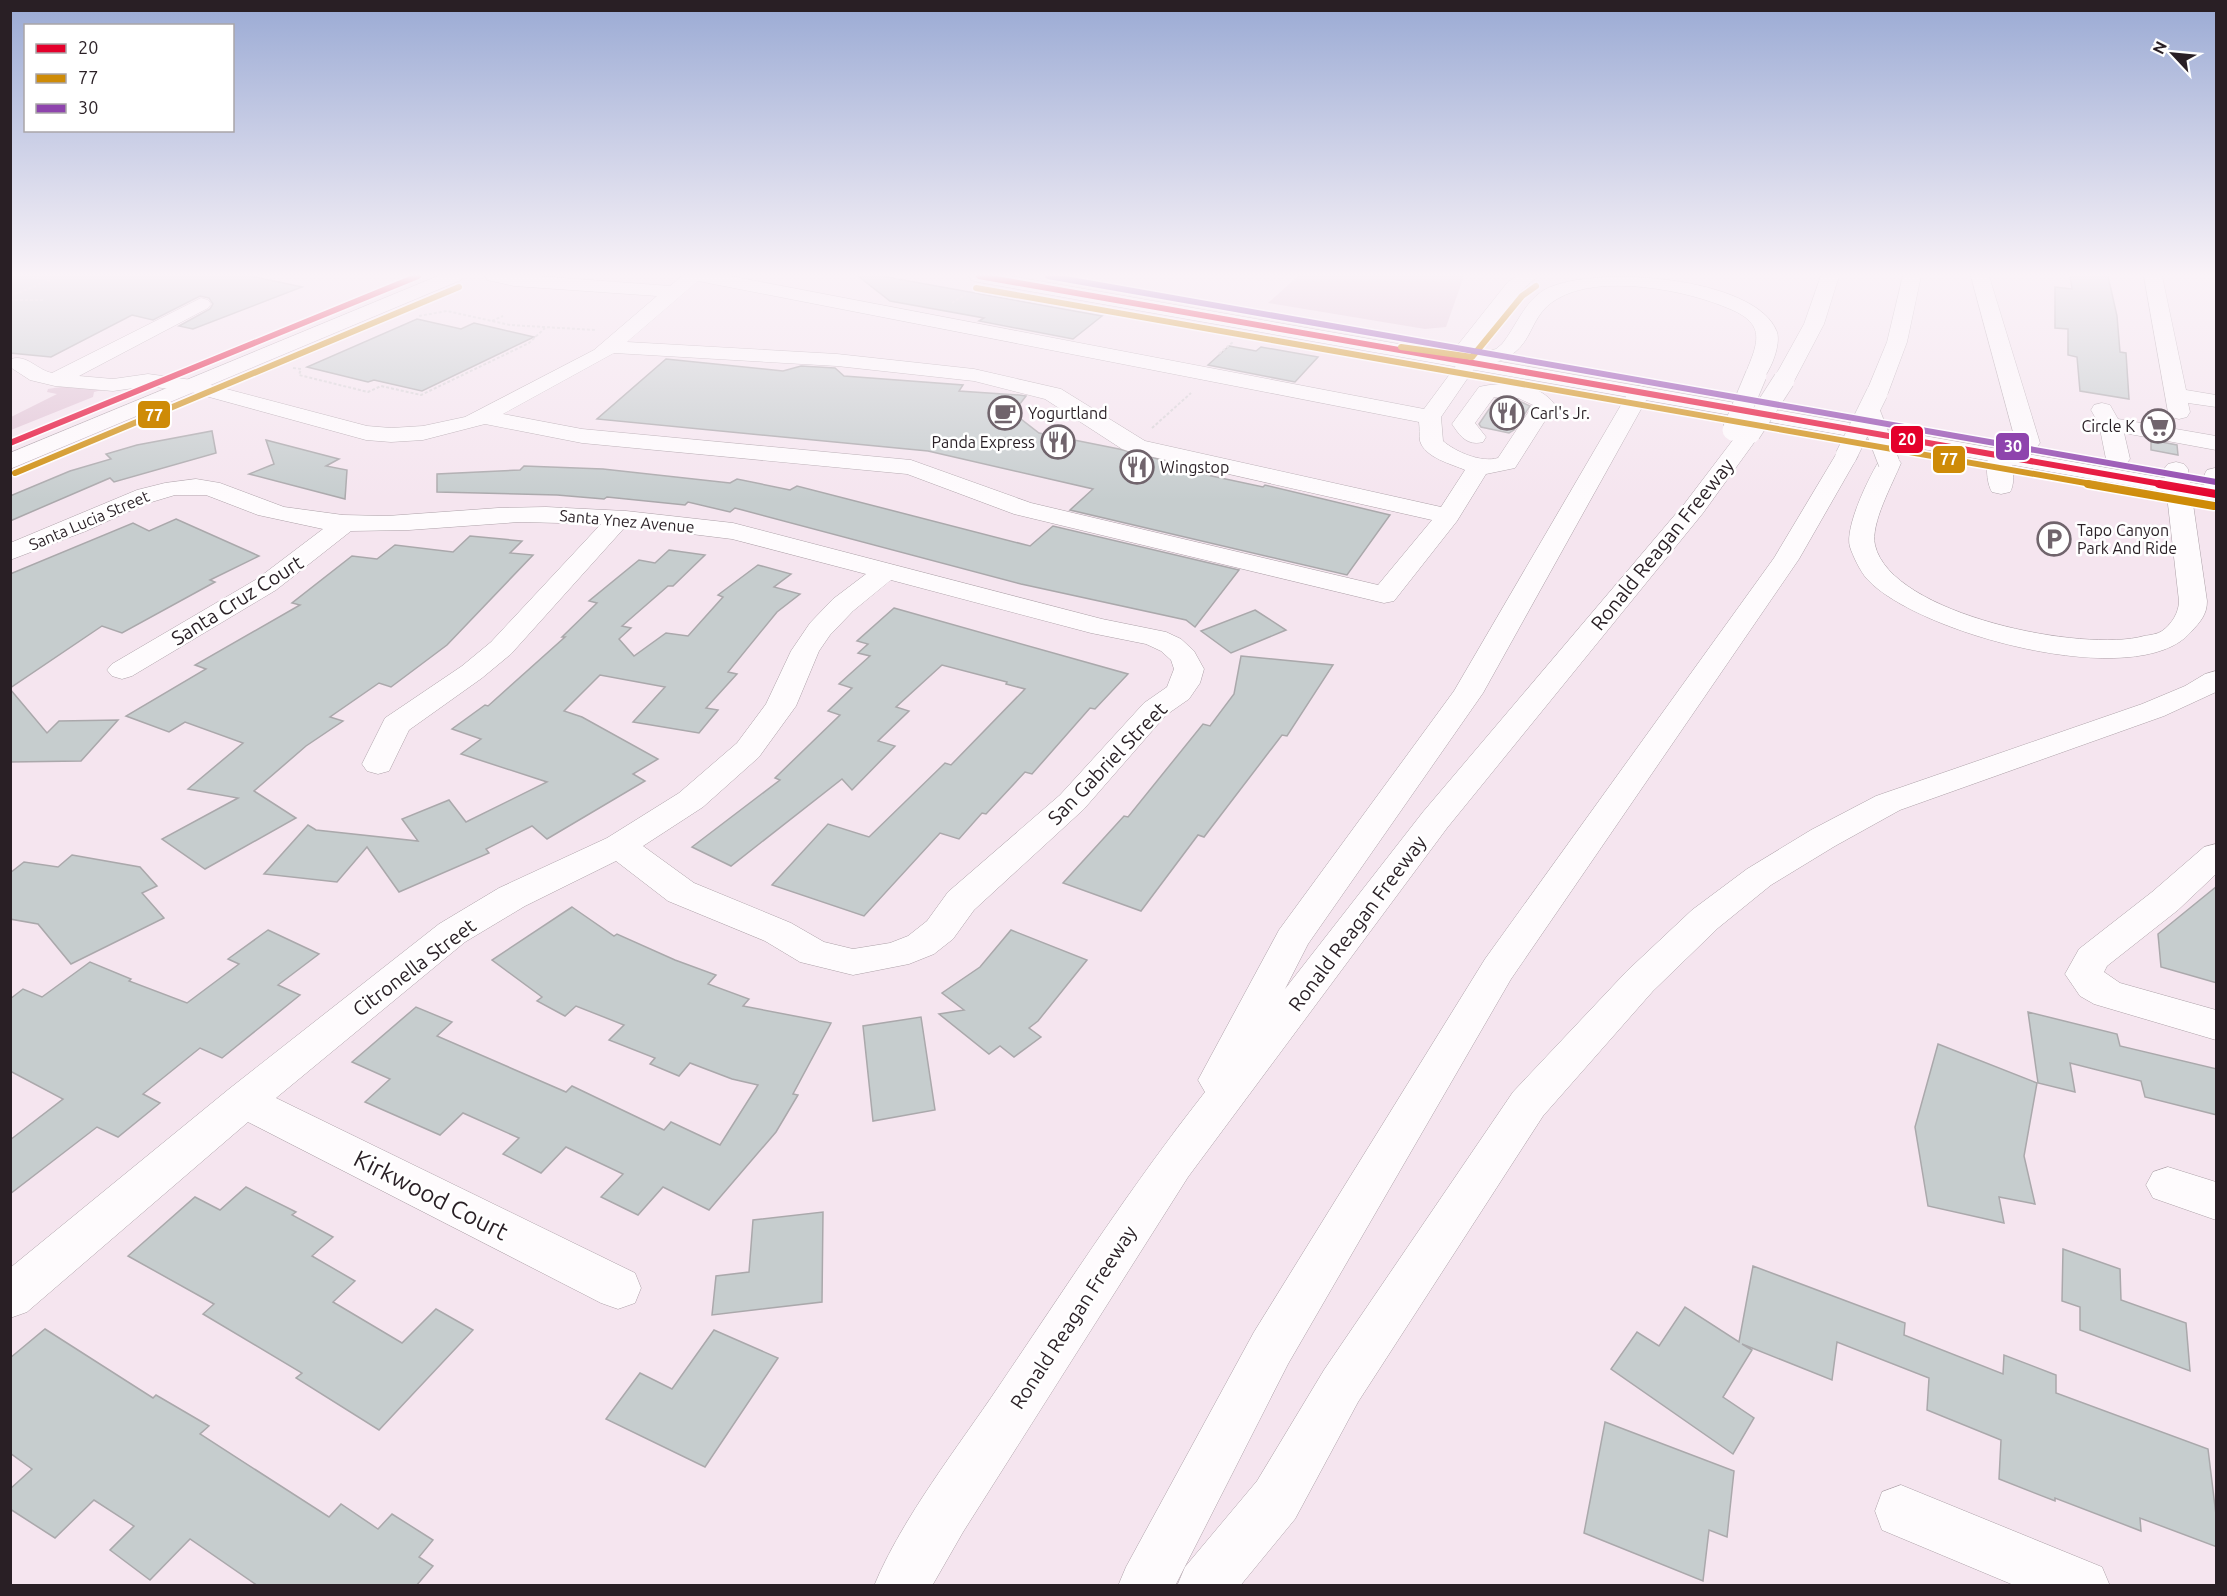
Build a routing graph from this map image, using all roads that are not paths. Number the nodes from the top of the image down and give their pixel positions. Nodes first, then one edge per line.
1 (113, 350) edge
2 (231, 350) edge
3 (277, 350) edge
4 (603, 350) edge
5 (670, 350) edge
6 (911, 350) edge
7 (934, 350) edge
8 (1086, 350) edge
9 (1437, 350) edge
10 (1445, 350) edge
11 (1471, 350) edge
12 (1506, 350) edge
13 (1765, 350) edge
14 (1800, 350) edge
15 (1894, 350) edge
16 (2001, 350) edge
17 (2168, 350) edge
18 (1504, 353) junction
19 (1468, 355) junction
20 (14, 363) edge
21 (80, 368) junction
22 (55, 380) junction
23 (155, 381) junction
24 (192, 386) junction
25 (1639, 393) junction
26 (26, 394) dead end
27 (2217, 401) edge
28 (1873, 402) junction
29 (482, 417) junction
30 (1430, 417) junction
31 (1741, 431) junction
32 (2215, 434) edge
33 (1475, 436) dead end
34 (10, 443) edge
35 (2028, 443) junction
36 (1998, 456) junction
37 (2118, 459) junction
38 (10, 462) edge
39 (1479, 467) junction
40 (2177, 478) junction
41 (2216, 483) edge
42 (2001, 487) dead end
43 (167, 489) joint
44 (1448, 516) junction
45 (619, 519) junction
46 (345, 523) junction
47 (10, 552) edge
48 (886, 571) junction
49 (1081, 622) joint
50 (122, 670) dead end
51 (2217, 680) edge
52 (378, 764) dead end
53 (619, 846) junction
54 (2217, 855) edge
55 (2217, 1025) edge
56 (244, 1101) junction
57 (1173, 1164) junction
58 (2168, 1185) dead end
59 (2217, 1201) edge
60 (618, 1288) dead end
61 (10, 1297) edge
62 (1901, 1511) dead end
63 (901, 1586) edge
64 (1145, 1586) edge
65 (1204, 1586) edge
66 (2083, 1586) edge

1 - 21 main road
2 - 23 main road
3 - 24 main road
4 - 29 main road
5 - 6 main road
7 - 44 main road
8 - 30 main road
9 - 19 main road
10 - 19 main road
11 - 19 main road
12 - 18 main road, bridge
13 - 31 main road, bridge
14 - 31 main road, Ronald Reagan Freeway, bridge
15 - 28 main road
16 - 35 main road
17 - 27 main road
18 - 19 main road
18 - 35 main road
19 - 25 main road
19 - 30 main road
20 - 21 main road
20 - 22 main road
21 - 22 main road
21 - 23 main road
22 - 23 main road
22 - 26 main road
23 - 24 main road
23 - 34 main road
24 - 29 main road
24 - 38 main road
25 - 36 main road
25 - 57 main road
28 - 40 main road, bridge
28 - 64 main road, bridge
29 - 44 main road
30 - 39 main road
31 - 57 main road, Ronald Reagan Freeway
32 - 37 main road
32 - 41 main road
33 - 39 main road
35 - 37 main road
36 - 40 main road
36 - 42 main road
37 - 40 main road
39 - 44 main road
40 - 41 main road
43 - 46 main road, Santa Ynez Avenue
43 - 47 main road, Santa Lucia Street
45 - 46 main road, Santa Ynez Avenue
45 - 48 main road, Santa Ynez Avenue
45 - 52 main road
46 - 50 main road, Santa Cruz Court
48 - 49 main road, Santa Ynez Avenue
48 - 53 main road, Citronella Street
49 - 53 main road, San Gabriel Street
51 - 65 main road
53 - 56 main road, Citronella Street
54 - 55 main road
56 - 60 main road, Kirkwood Court
56 - 61 main road, Citronella Street
57 - 63 main road, Ronald Reagan Freeway
58 - 59 main road
62 - 66 main road

